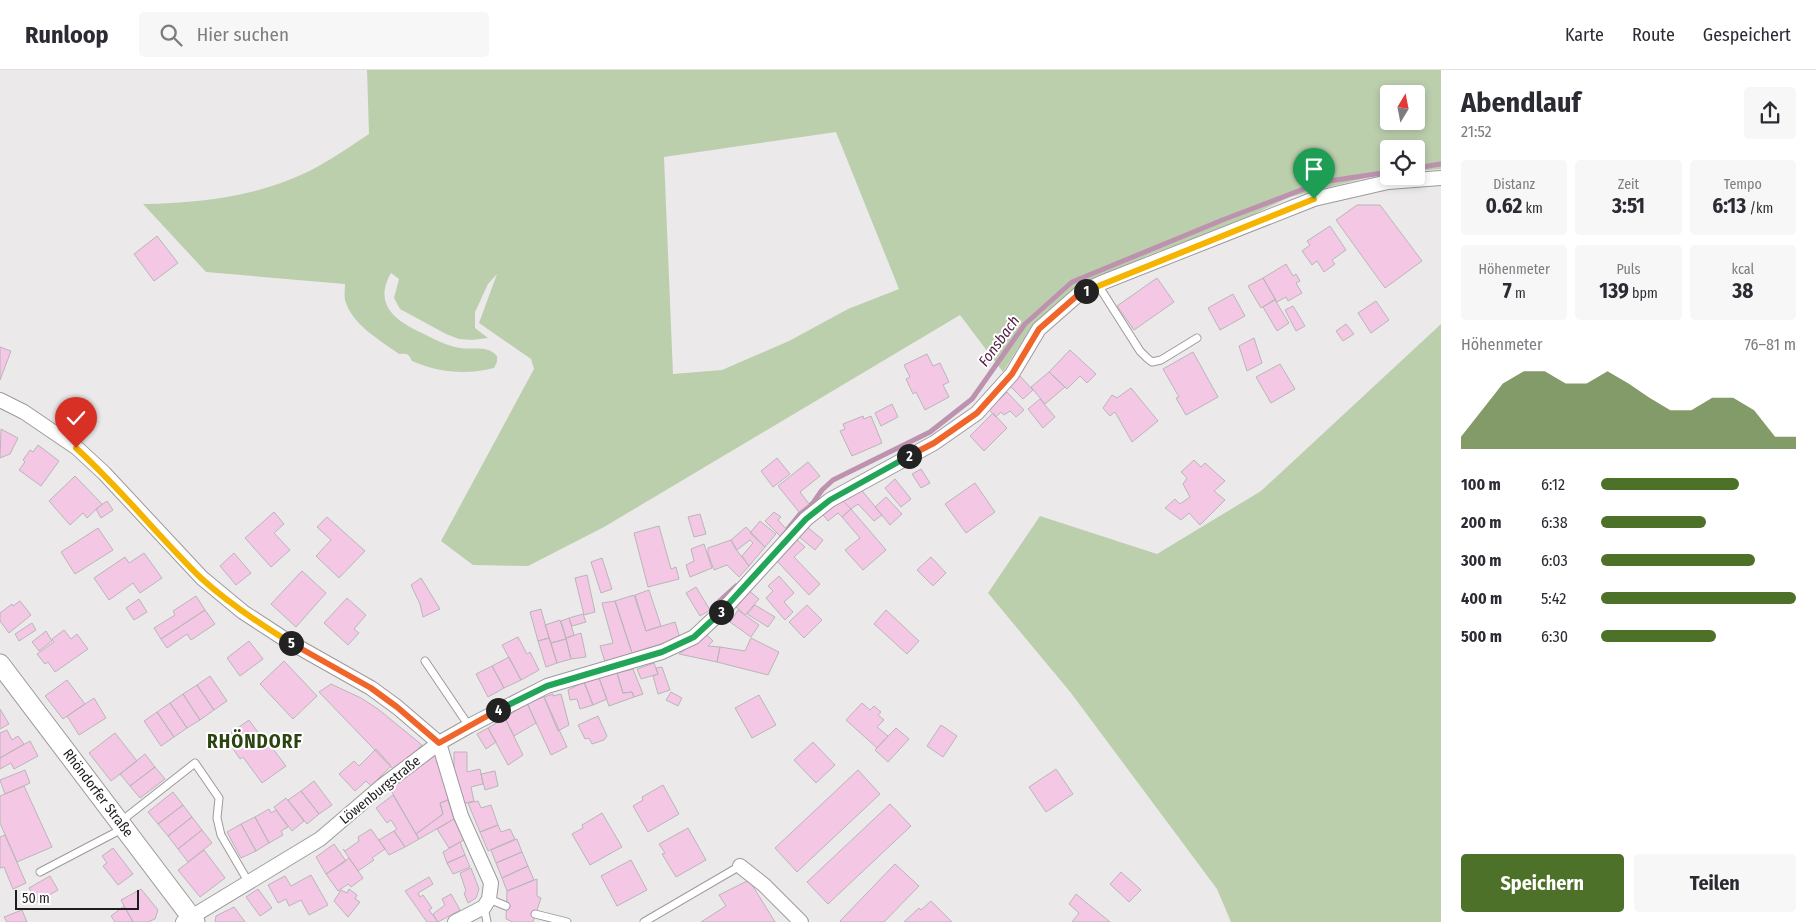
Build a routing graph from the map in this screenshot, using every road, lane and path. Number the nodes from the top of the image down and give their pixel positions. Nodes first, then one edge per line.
1 (1441, 178) edge
2 (1098, 285) junction
3 (1197, 338) dead end
4 (0, 400) edge
5 (425, 661) dead end
6 (0, 664) edge
7 (469, 726) junction
8 (439, 743) junction
9 (122, 825) junction
10 (740, 866) joint
11 (40, 872) dead end
12 (249, 882) junction
13 (486, 903) junction
14 (506, 906) dead end
15 (535, 914) dead end
16 (190, 920) edge
17 (455, 922) edge
18 (486, 922) edge
19 (567, 922) edge
20 (644, 922) edge
21 (801, 922) edge

1 - 2 street, Löwenburgstraße
2 - 3 lane
2 - 7 street, Löwenburgstraße
4 - 8 street
5 - 7 lane
6 - 9 main road, Rhöndorfer Straße
7 - 8 street, Löwenburgstraße
8 - 12 street, Löwenburgstraße
8 - 13 street
9 - 11 lane
9 - 12 lane
9 - 16 main road, Rhöndorfer Straße
10 - 20 lane
10 - 21 street
12 - 16 street, Löwenburgstraße
13 - 14 lane
13 - 17 street
13 - 18 lane
15 - 19 lane

